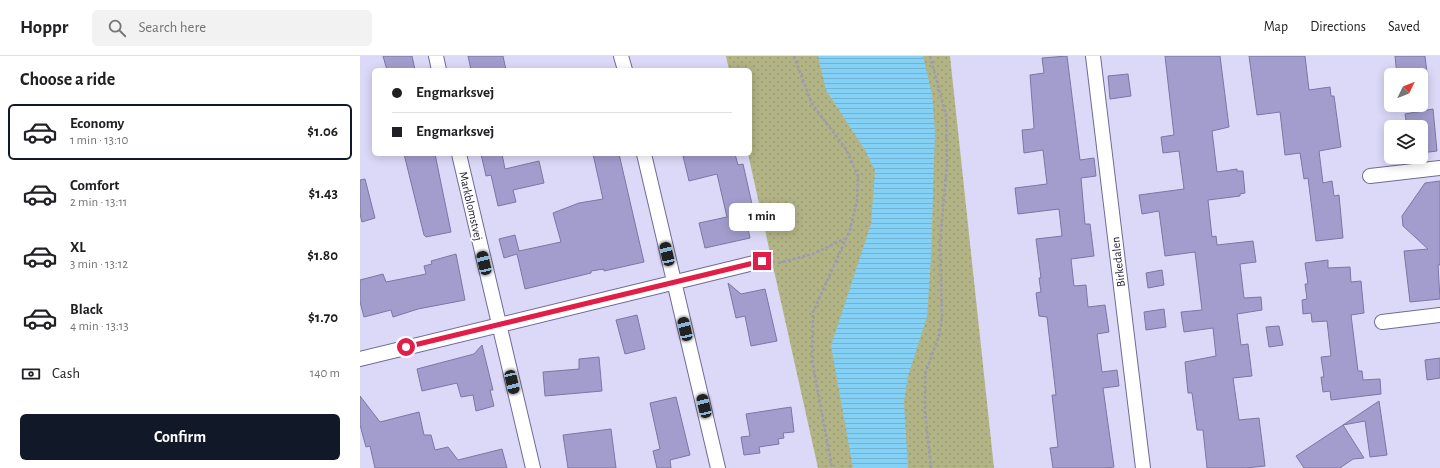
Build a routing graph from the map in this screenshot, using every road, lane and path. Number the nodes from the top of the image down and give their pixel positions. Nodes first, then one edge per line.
1 (436, 56) edge
2 (621, 56) edge
3 (794, 56) edge
4 (930, 56) edge
5 (1093, 56) edge
6 (439, 68) edge
7 (624, 68) edge
8 (459, 156) edge
9 (644, 156) edge
10 (1440, 168) edge
11 (1370, 176) dead end
12 (846, 237) junction
13 (762, 261) joint
14 (674, 282) junction
15 (1440, 315) edge
16 (1382, 322) dead end
17 (499, 325) junction
18 (360, 359) edge
19 (533, 468) edge
20 (718, 468) edge
21 (832, 468) edge
22 (931, 468) edge
23 (1142, 468) edge

1 - 6 street
2 - 7 street
3 - 12 path
4 - 22 path
5 - 23 street, Birkedalen
8 - 17 street, Markblomstvej
9 - 14 street
10 - 11 street
12 - 13 path
12 - 21 path
13 - 14 street
14 - 17 street
14 - 20 street
15 - 16 street
17 - 18 street
17 - 19 street, Markblomstvej

